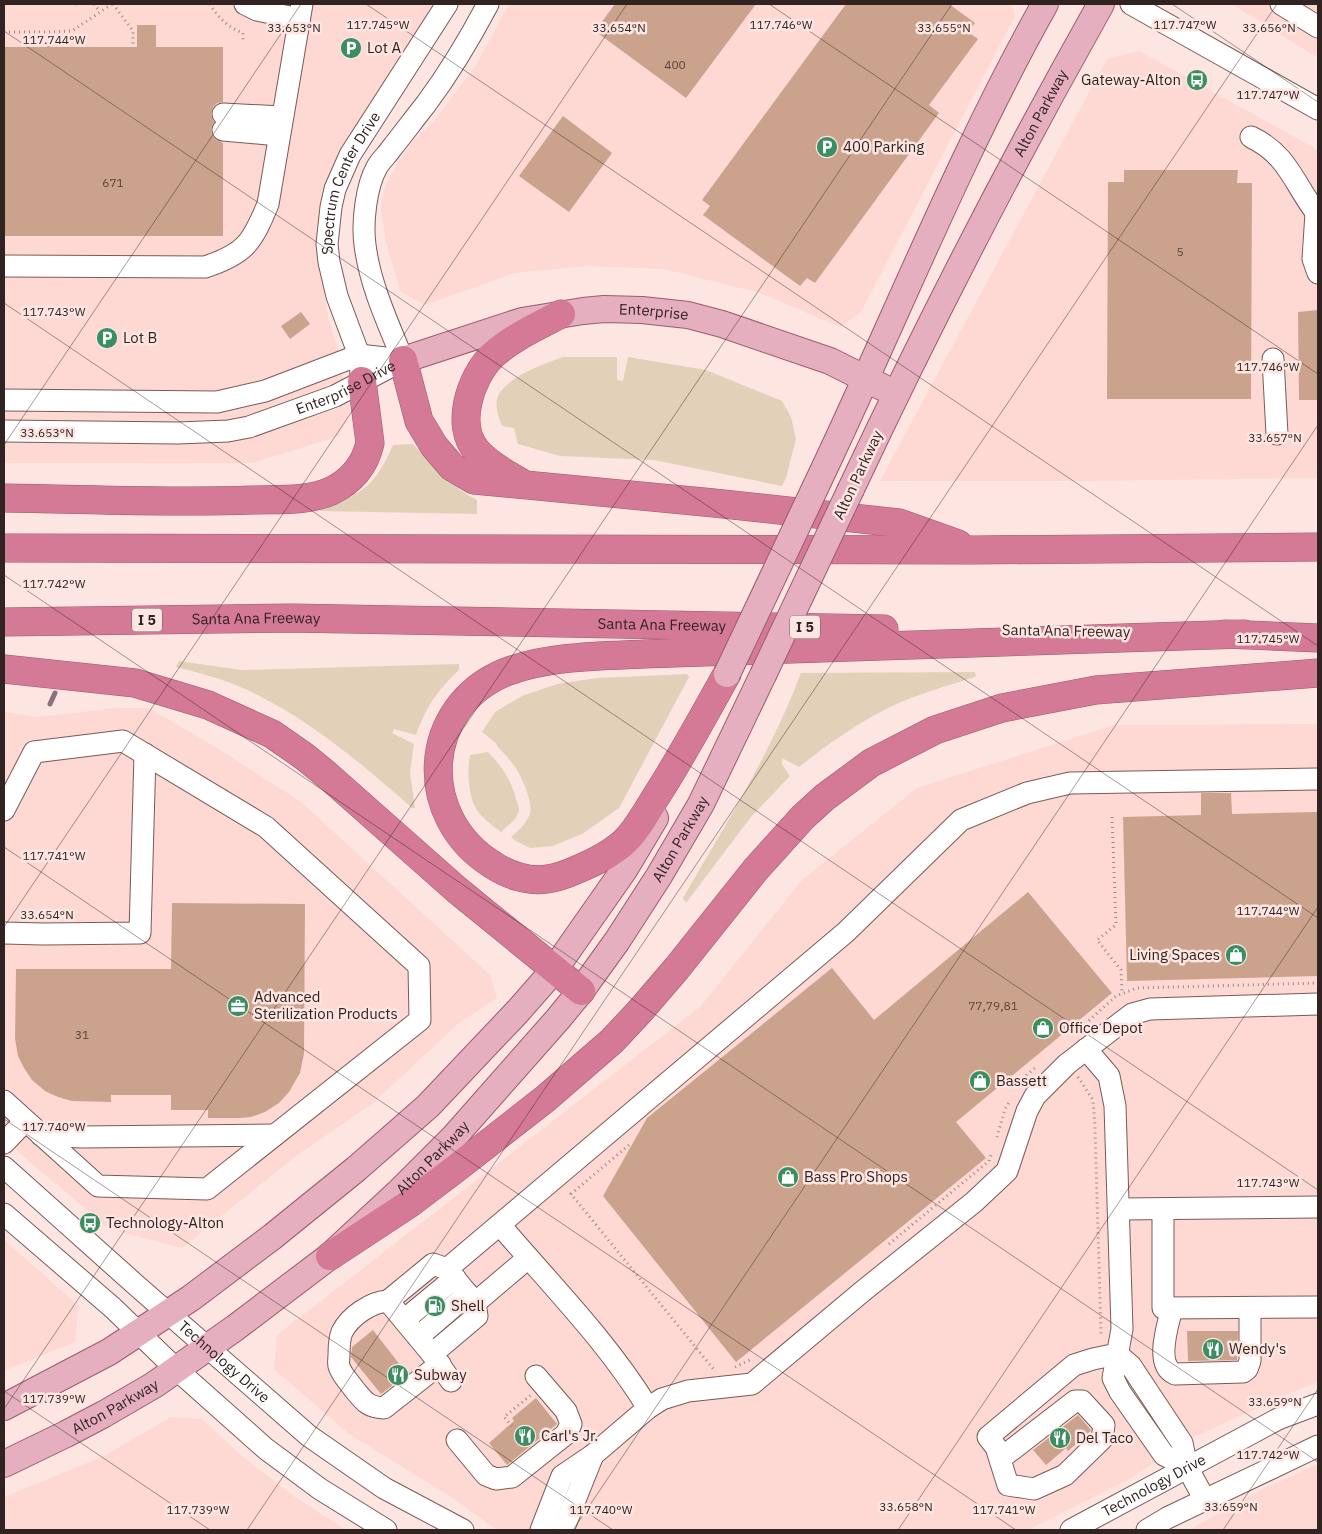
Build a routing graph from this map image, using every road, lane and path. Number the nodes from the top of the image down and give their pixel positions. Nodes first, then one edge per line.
1 (94, 4) edge
2 (113, 4) edge
3 (210, 4) edge
4 (244, 4) edge
5 (447, 4) edge
6 (488, 4) edge
7 (1045, 4) edge
8 (1102, 4) edge
9 (1131, 4) edge
10 (1281, 4) edge
11 (300, 11) edge
12 (100, 12) junction
13 (1318, 27) edge
14 (4, 32) edge
15 (50, 32) junction
16 (243, 40) dead end
17 (49, 47) dead end
18 (133, 47) dead end
19 (1318, 109) edge
20 (223, 122) dead end
21 (281, 126) junction
22 (1251, 137) dead end
23 (1317, 214) edge
24 (4, 266) edge
25 (1318, 273) edge
26 (561, 314) junction
27 (1273, 359) dead end
28 (403, 360) junction
29 (361, 368) junction
30 (867, 379) junction
31 (896, 393) junction
32 (4, 400) edge
33 (4, 431) edge
34 (1277, 434) dead end
35 (528, 486) junction
36 (4, 498) edge
37 (1318, 547) edge
38 (4, 548) edge
39 (976, 550) junction
40 (4, 622) edge
41 (1244, 634) junction
42 (1318, 638) edge
43 (4, 669) edge
44 (1318, 673) edge
45 (727, 674) junction
46 (145, 754) junction
47 (1318, 779) edge
48 (4, 810) edge
49 (1112, 817) dead end
50 (4, 933) edge
51 (554, 970) junction
52 (1318, 983) edge
53 (581, 991) junction
54 (1122, 992) junction
55 (1318, 1004) edge
56 (1077, 1043) junction
57 (1036, 1067) dead end
58 (1019, 1086) dead end
59 (1014, 1094) dead end
60 (4, 1101) edge
61 (25, 1120) junction
62 (41, 1135) junction
63 (275, 1135) junction
64 (997, 1138) dead end
65 (4, 1143) edge
66 (629, 1145) dead end
67 (994, 1147) dead end
68 (4, 1167) edge
69 (1318, 1207) edge
70 (1120, 1209) junction
71 (1163, 1209) junction
72 (4, 1214) edge
73 (500, 1225) junction
74 (882, 1250) dead end
75 (330, 1256) junction
76 (528, 1258) junction
77 (451, 1273) junction
78 (471, 1299) junction
79 (388, 1301) junction
80 (1172, 1308) junction
81 (1250, 1308) junction
82 (1318, 1308) edge
83 (169, 1312) junction
84 (404, 1320) junction
85 (139, 1332) junction
86 (418, 1337) junction
87 (208, 1347) junction
88 (759, 1352) dead end
89 (1117, 1354) junction
90 (441, 1366) junction
91 (729, 1368) dead end
92 (176, 1369) junction
93 (722, 1370) dead end
94 (716, 1371) junction
95 (708, 1372) dead end
96 (535, 1384) joint
97 (1318, 1404) edge
98 (4, 1407) edge
99 (648, 1408) junction
100 (512, 1426) dead end
101 (457, 1440) dead end
102 (1318, 1446) edge
103 (593, 1455) junction
104 (1000, 1459) junction
105 (4, 1464) edge
106 (1187, 1467) junction
107 (1204, 1500) junction
108 (386, 1530) edge
109 (463, 1530) edge
110 (541, 1530) edge
111 (563, 1530) edge
112 (1071, 1530) edge
113 (1147, 1530) edge

1 - 12 path
2 - 12 path
2 - 18 path
3 - 16 path
4 - 11 street
5 - 29 street, Spectrum Center Drive
6 - 28 street, Spectrum Center Drive
7 - 30 main road
8 - 31 main road, Alton Parkway
9 - 19 street
10 - 13 street
11 - 21 street
12 - 15 path
14 - 15 path
15 - 17 path
20 - 21 street
21 - 24 street
22 - 23 street
23 - 25 street
26 - 28 main road, Enterprise
26 - 30 main road, Enterprise
26 - 35 highway
27 - 34 street
28 - 29 street, Enterprise Drive
28 - 35 highway
29 - 32 street, Enterprise Drive
29 - 33 street, Enterprise Drive
29 - 36 highway
30 - 31 main road, Enterprise
30 - 45 main road, bridge
31 - 53 main road, Alton Parkway, bridge
35 - 39 highway
37 - 39 highway
38 - 39 highway
40 - 41 highway, Santa Ana Freeway / I 5
41 - 42 highway, Santa Ana Freeway / I 5
41 - 45 highway
43 - 51 highway
44 - 75 highway
45 - 51 main road
46 - 48 street
46 - 50 street
46 - 63 street
47 - 73 street
49 - 54 path
51 - 53 highway
51 - 83 main road
52 - 54 path
53 - 75 main road, Alton Parkway
54 - 56 path
55 - 56 street
56 - 70 street
56 - 99 street
57 - 58 path
59 - 64 path
60 - 61 street
61 - 62 street
61 - 65 street
62 - 63 street
62 - 63 street
66 - 94 path
67 - 74 path
68 - 83 street, Technology Drive
69 - 71 street
70 - 71 street
70 - 89 street
71 - 80 street
72 - 85 street
73 - 76 street
73 - 77 street
75 - 87 main road, Alton Parkway
76 - 78 street
76 - 99 street
77 - 78 street
77 - 79 street
77 - 84 street
78 - 86 street
78 - 90 street
79 - 84 street
79 - 90 street
80 - 81 street
80 - 81 street
81 - 82 street
83 - 85 main road
83 - 87 street, Technology Drive
84 - 86 street
85 - 92 street
85 - 98 main road
86 - 90 street
87 - 92 main road, Alton Parkway
87 - 109 street, Technology Drive
88 - 91 path
89 - 104 street
89 - 106 street
92 - 105 main road, Alton Parkway
92 - 108 street
93 - 94 path
94 - 95 path
96 - 100 path
96 - 101 street
97 - 106 street, Technology Drive
99 - 103 street
102 - 107 street
103 - 110 street
103 - 111 street
104 - 104 street
106 - 107 street
106 - 112 street, Technology Drive
107 - 113 street

